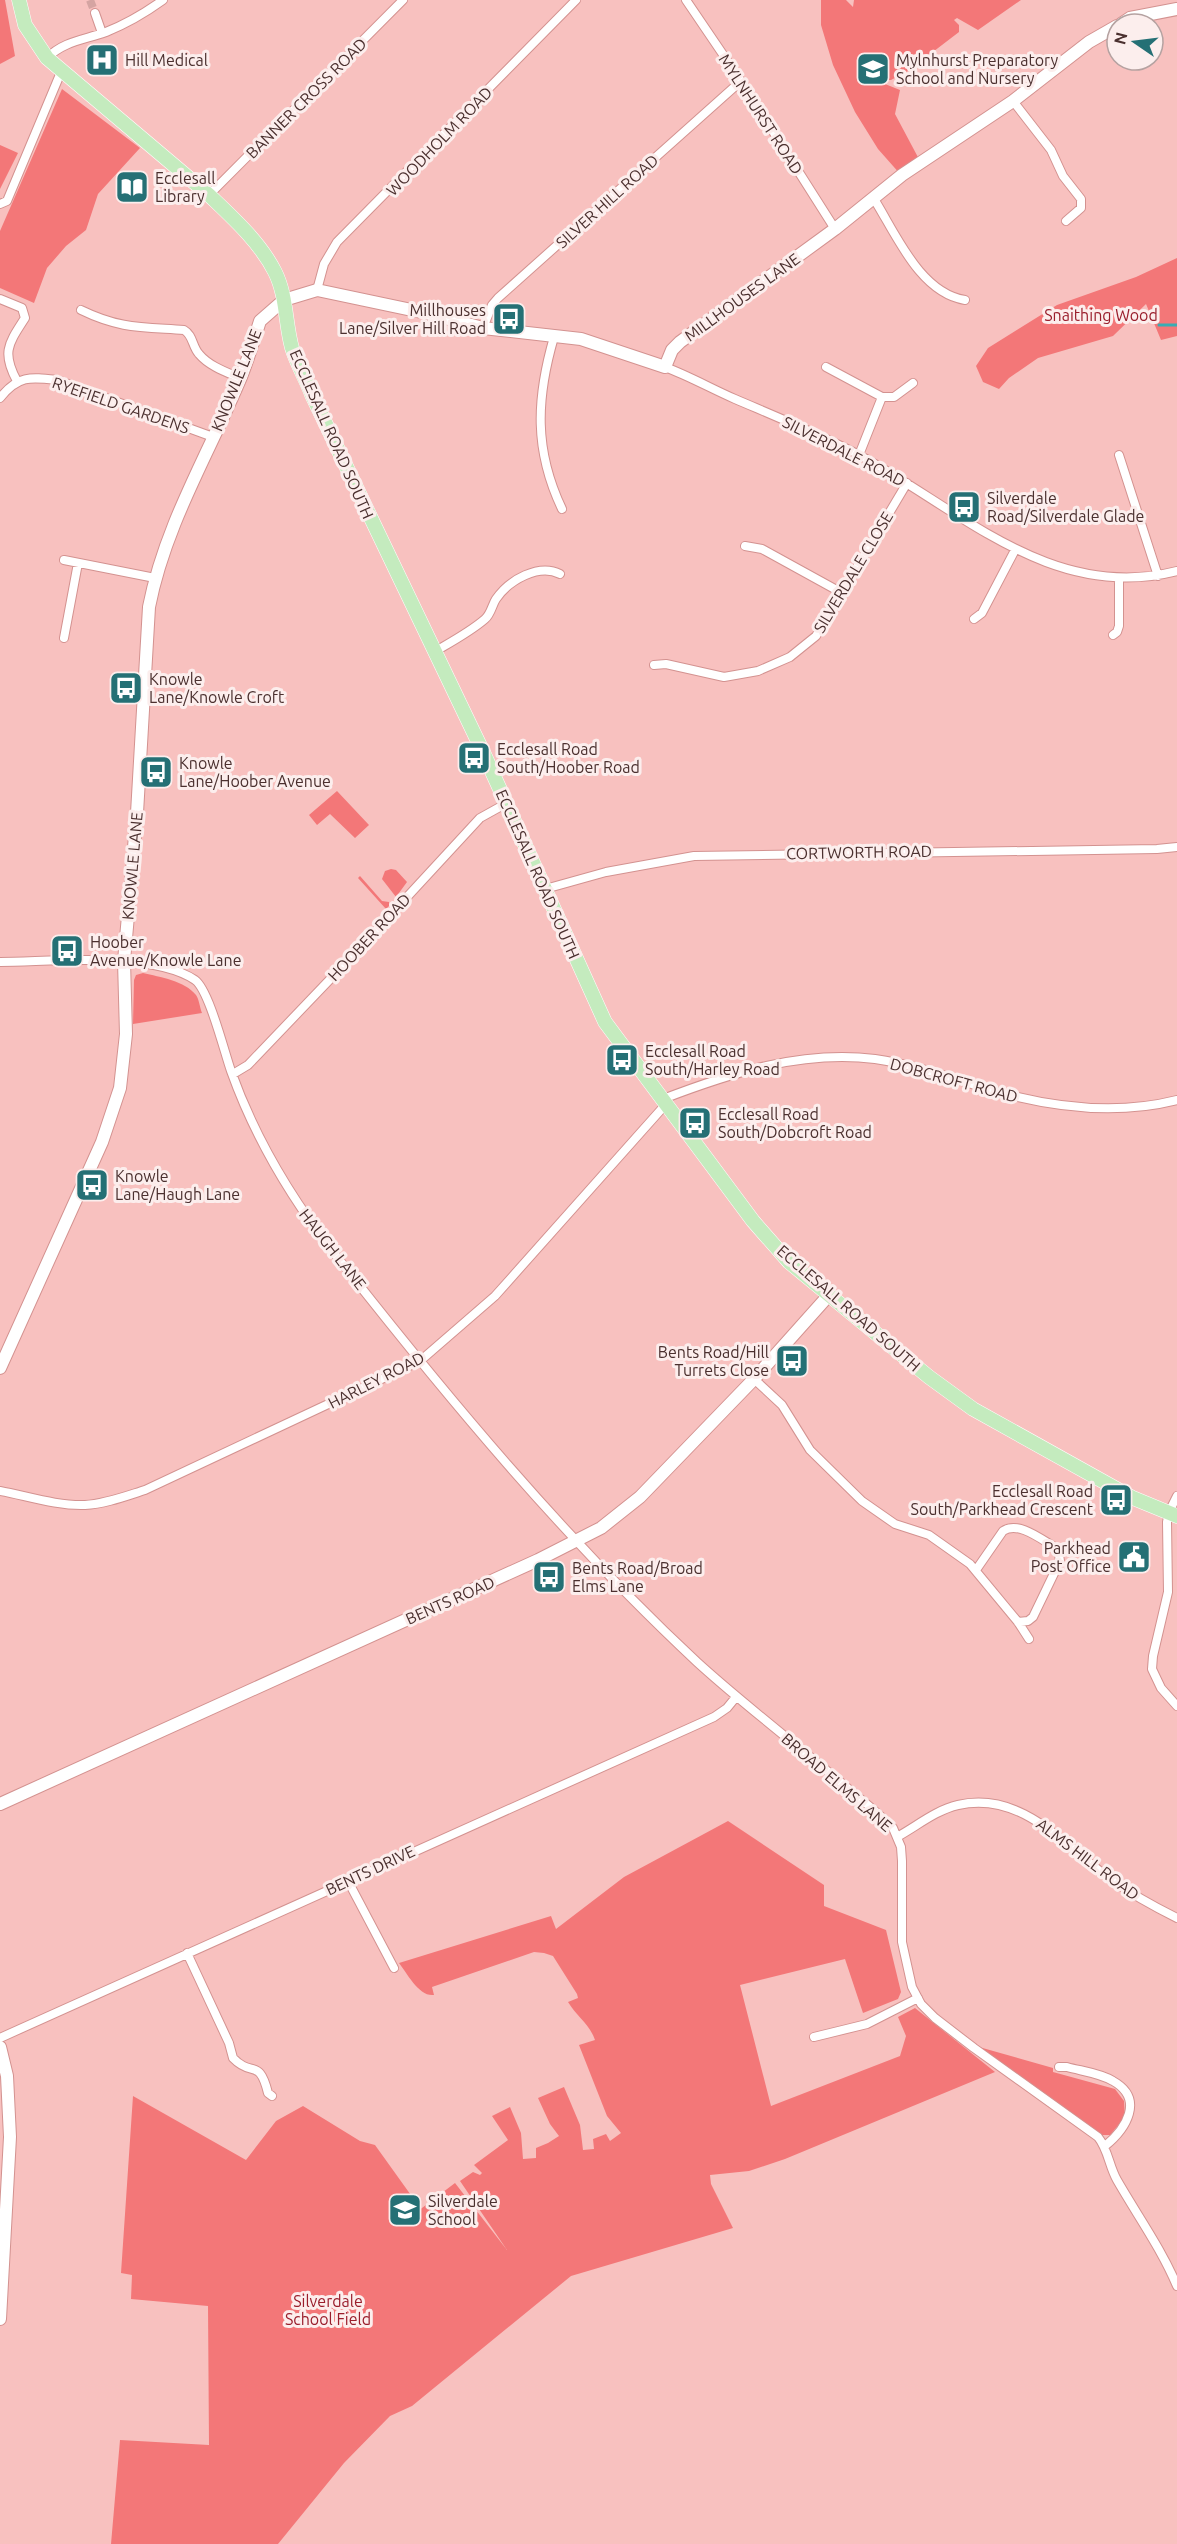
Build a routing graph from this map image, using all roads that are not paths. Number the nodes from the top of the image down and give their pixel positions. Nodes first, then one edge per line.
1 (19, 0) edge
2 (163, 0) edge
3 (403, 0) edge
4 (576, 0) edge
5 (686, 0) edge
6 (1177, 9) edge
7 (1161, 12) edge
8 (95, 13) tunnel mouth
9 (102, 33) junction
10 (1105, 33) edge
11 (47, 58) junction
12 (61, 72) junction
13 (741, 81) junction
14 (1013, 100) junction
15 (209, 195) junction
16 (874, 199) junction
17 (0, 204) edge
18 (1066, 221) dead end
19 (835, 230) junction
20 (317, 290) junction
21 (0, 299) edge
22 (284, 300) junction
23 (965, 300) dead end
24 (81, 310) dead end
25 (483, 328) junction
26 (554, 337) junction
27 (665, 367) junction
28 (825, 367) dead end
29 (240, 378) junction
30 (17, 381) junction
31 (913, 383) dead end
32 (882, 397) junction
33 (0, 398) edge
34 (213, 437) junction
35 (859, 455) junction
36 (1119, 455) dead end
37 (907, 483) junction
38 (562, 509) dead end
39 (745, 546) dead end
40 (1015, 550) junction
41 (64, 560) dead end
42 (78, 563) junction
43 (1177, 571) edge
44 (560, 574) dead end
45 (1158, 576) junction
46 (1119, 578) junction
47 (155, 579) junction
48 (842, 593) junction
49 (974, 619) dead end
50 (1113, 635) dead end
51 (64, 638) dead end
52 (434, 652) junction
53 (654, 665) dead end
54 (507, 803) junction
55 (1177, 847) edge
56 (545, 889) junction
57 (124, 961) junction
58 (0, 962) edge
59 (232, 1074) junction
60 (1177, 1100) edge
61 (665, 1101) junction
62 (829, 1294) junction
63 (420, 1361) junction
64 (0, 1368) edge
65 (754, 1379) junction
66 (0, 1491) edge
67 (1177, 1496) edge
68 (1173, 1514) edge
69 (575, 1540) junction
70 (976, 1570) junction
71 (1018, 1622) junction
72 (1029, 1639) dead end
73 (736, 1696) junction
74 (1177, 1706) edge
75 (0, 1804) edge
76 (897, 1837) junction
77 (348, 1881) junction
78 (1177, 1918) edge
79 (187, 1953) junction
80 (394, 1968) dead end
81 (918, 1998) junction
82 (814, 2037) dead end
83 (0, 2038) edge
84 (0, 2047) edge
85 (1059, 2067) dead end
86 (272, 2096) dead end
87 (1105, 2146) junction
88 (1177, 2286) edge
89 (0, 2319) edge

1 - 11 main road, ECCLESALL ROAD SOUTH
2 - 9 street
3 - 15 street, BANNER CROSS ROAD
4 - 20 street, WOODHOLM ROAD
5 - 13 street, MYLNHURST ROAD
6 - 7 street, MILLHOUSES LANE
8 - 9 street
9 - 11 street
10 - 14 street, MILLHOUSES LANE
11 - 12 main road, ECCLESALL ROAD SOUTH
12 - 15 main road, ECCLESALL ROAD SOUTH
12 - 17 street
13 - 19 street, MYLNHURST ROAD
13 - 25 street, SILVER HILL ROAD
14 - 16 street, MILLHOUSES LANE
14 - 18 street
15 - 22 main road, ECCLESALL ROAD SOUTH
16 - 19 street, MILLHOUSES LANE
16 - 23 street
19 - 27 street, MILLHOUSES LANE
20 - 22 street
20 - 25 street
21 - 30 street
22 - 29 street, KNOWLE LANE
22 - 52 main road, ECCLESALL ROAD SOUTH
24 - 29 street
25 - 26 street
26 - 27 street
26 - 38 street
27 - 35 street, SILVERDALE ROAD
28 - 32 street
29 - 34 street, KNOWLE LANE
30 - 33 street
30 - 34 street, RYEFIELD GARDENS
31 - 32 street
32 - 35 street
34 - 47 street, KNOWLE LANE
35 - 37 street, SILVERDALE ROAD
36 - 45 street
37 - 40 street, SILVERDALE ROAD
37 - 48 street, SILVERDALE CLOSE
39 - 48 street
40 - 46 street, SILVERDALE ROAD
40 - 49 street
41 - 42 street
42 - 47 street
42 - 51 street
43 - 45 street, SILVERDALE ROAD
44 - 52 street
45 - 46 street, SILVERDALE ROAD
46 - 50 street
47 - 57 street, KNOWLE LANE
48 - 53 street, SILVERDALE CLOSE
52 - 54 main road, ECCLESALL ROAD SOUTH
54 - 56 main road, ECCLESALL ROAD SOUTH
54 - 59 street, HOOBER ROAD
55 - 56 street, CORTWORTH ROAD
56 - 61 main road, ECCLESALL ROAD SOUTH
57 - 58 street, HAUGH LANE
57 - 59 street, HAUGH LANE
57 - 64 street, KNOWLE LANE
59 - 63 street, HAUGH LANE
60 - 61 street, DOBCROFT ROAD
61 - 62 main road, ECCLESALL ROAD SOUTH
61 - 63 street, HARLEY ROAD
62 - 65 street, BENTS ROAD
62 - 68 main road, ECCLESALL ROAD SOUTH
63 - 66 street, HARLEY ROAD
63 - 69 street, HAUGH LANE
65 - 69 street, BENTS ROAD
65 - 70 street
67 - 68 street
68 - 74 street
69 - 73 street, BROAD ELMS LANE
69 - 75 street, BENTS ROAD
70 - 71 street
70 - 71 street
71 - 72 street
73 - 76 street, BROAD ELMS LANE
73 - 77 street, BENTS DRIVE
76 - 78 street, ALMS HILL ROAD
76 - 81 street, BROAD ELMS LANE
77 - 79 street, BENTS DRIVE
77 - 80 street
79 - 83 street, BENTS DRIVE
79 - 86 street
81 - 82 street
81 - 87 street, BROAD ELMS LANE
84 - 89 street
85 - 87 street
87 - 88 street, BROAD ELMS LANE

